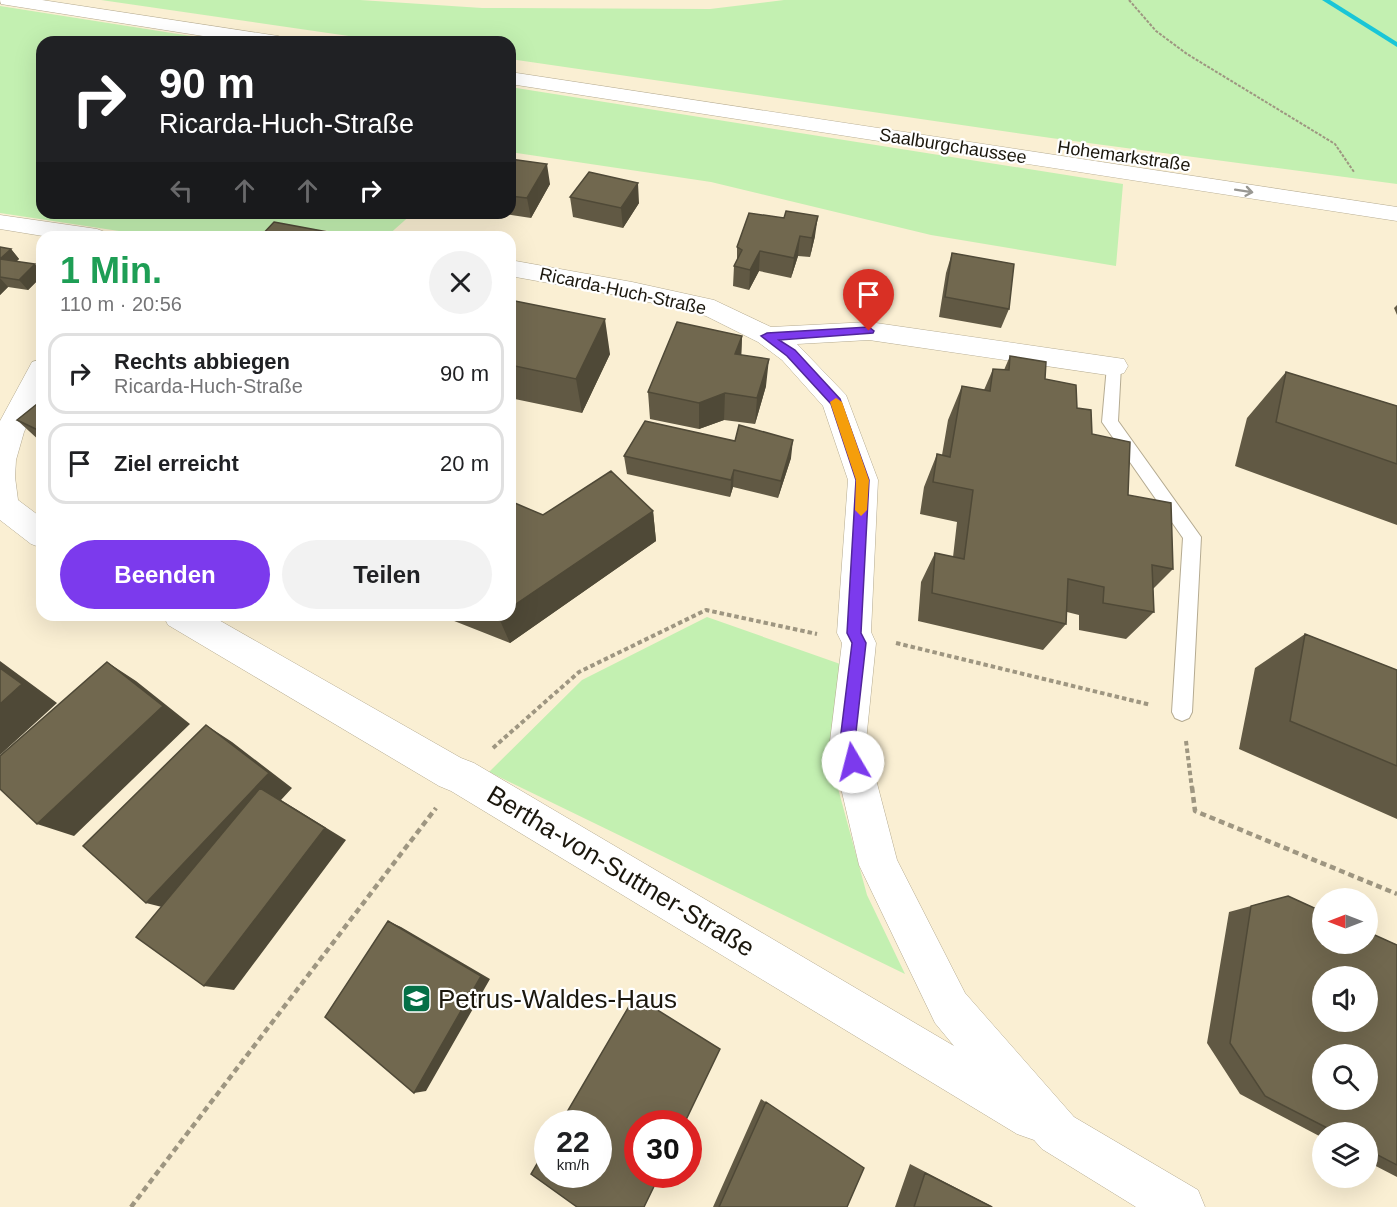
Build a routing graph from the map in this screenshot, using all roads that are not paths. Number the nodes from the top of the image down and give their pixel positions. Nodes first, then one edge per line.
1 (7, 0) edge
2 (239, 36) edge
3 (516, 79) edge
4 (600, 91) junction
5 (1397, 195) edge
6 (1397, 214) edge
7 (0, 222) edge
8 (58, 231) edge
9 (516, 269) edge
10 (767, 336) junction
11 (1114, 366) joint
12 (36, 380) edge
13 (36, 530) edge
14 (190, 621) edge
15 (1182, 712) road end
16 (1058, 1133) junction
17 (1181, 1207) edge

1 - 2 street
3 - 4 street, Saalburgchaussee
4 - 5 street, Hohemarkstraße
4 -> 6 street, Saalburgchaussee
7 - 8 street
9 - 10 street, Ricarda-Huch-Straße
10 - 11 street, Ricarda-Huch-Straße
10 - 16 street, Ricarda-Huch-Straße
11 - 15 lane
12 - 13 street
14 - 16 street, Bertha-von-Suttner-Straße
16 - 17 street, Ricarda-Huch-Straße

